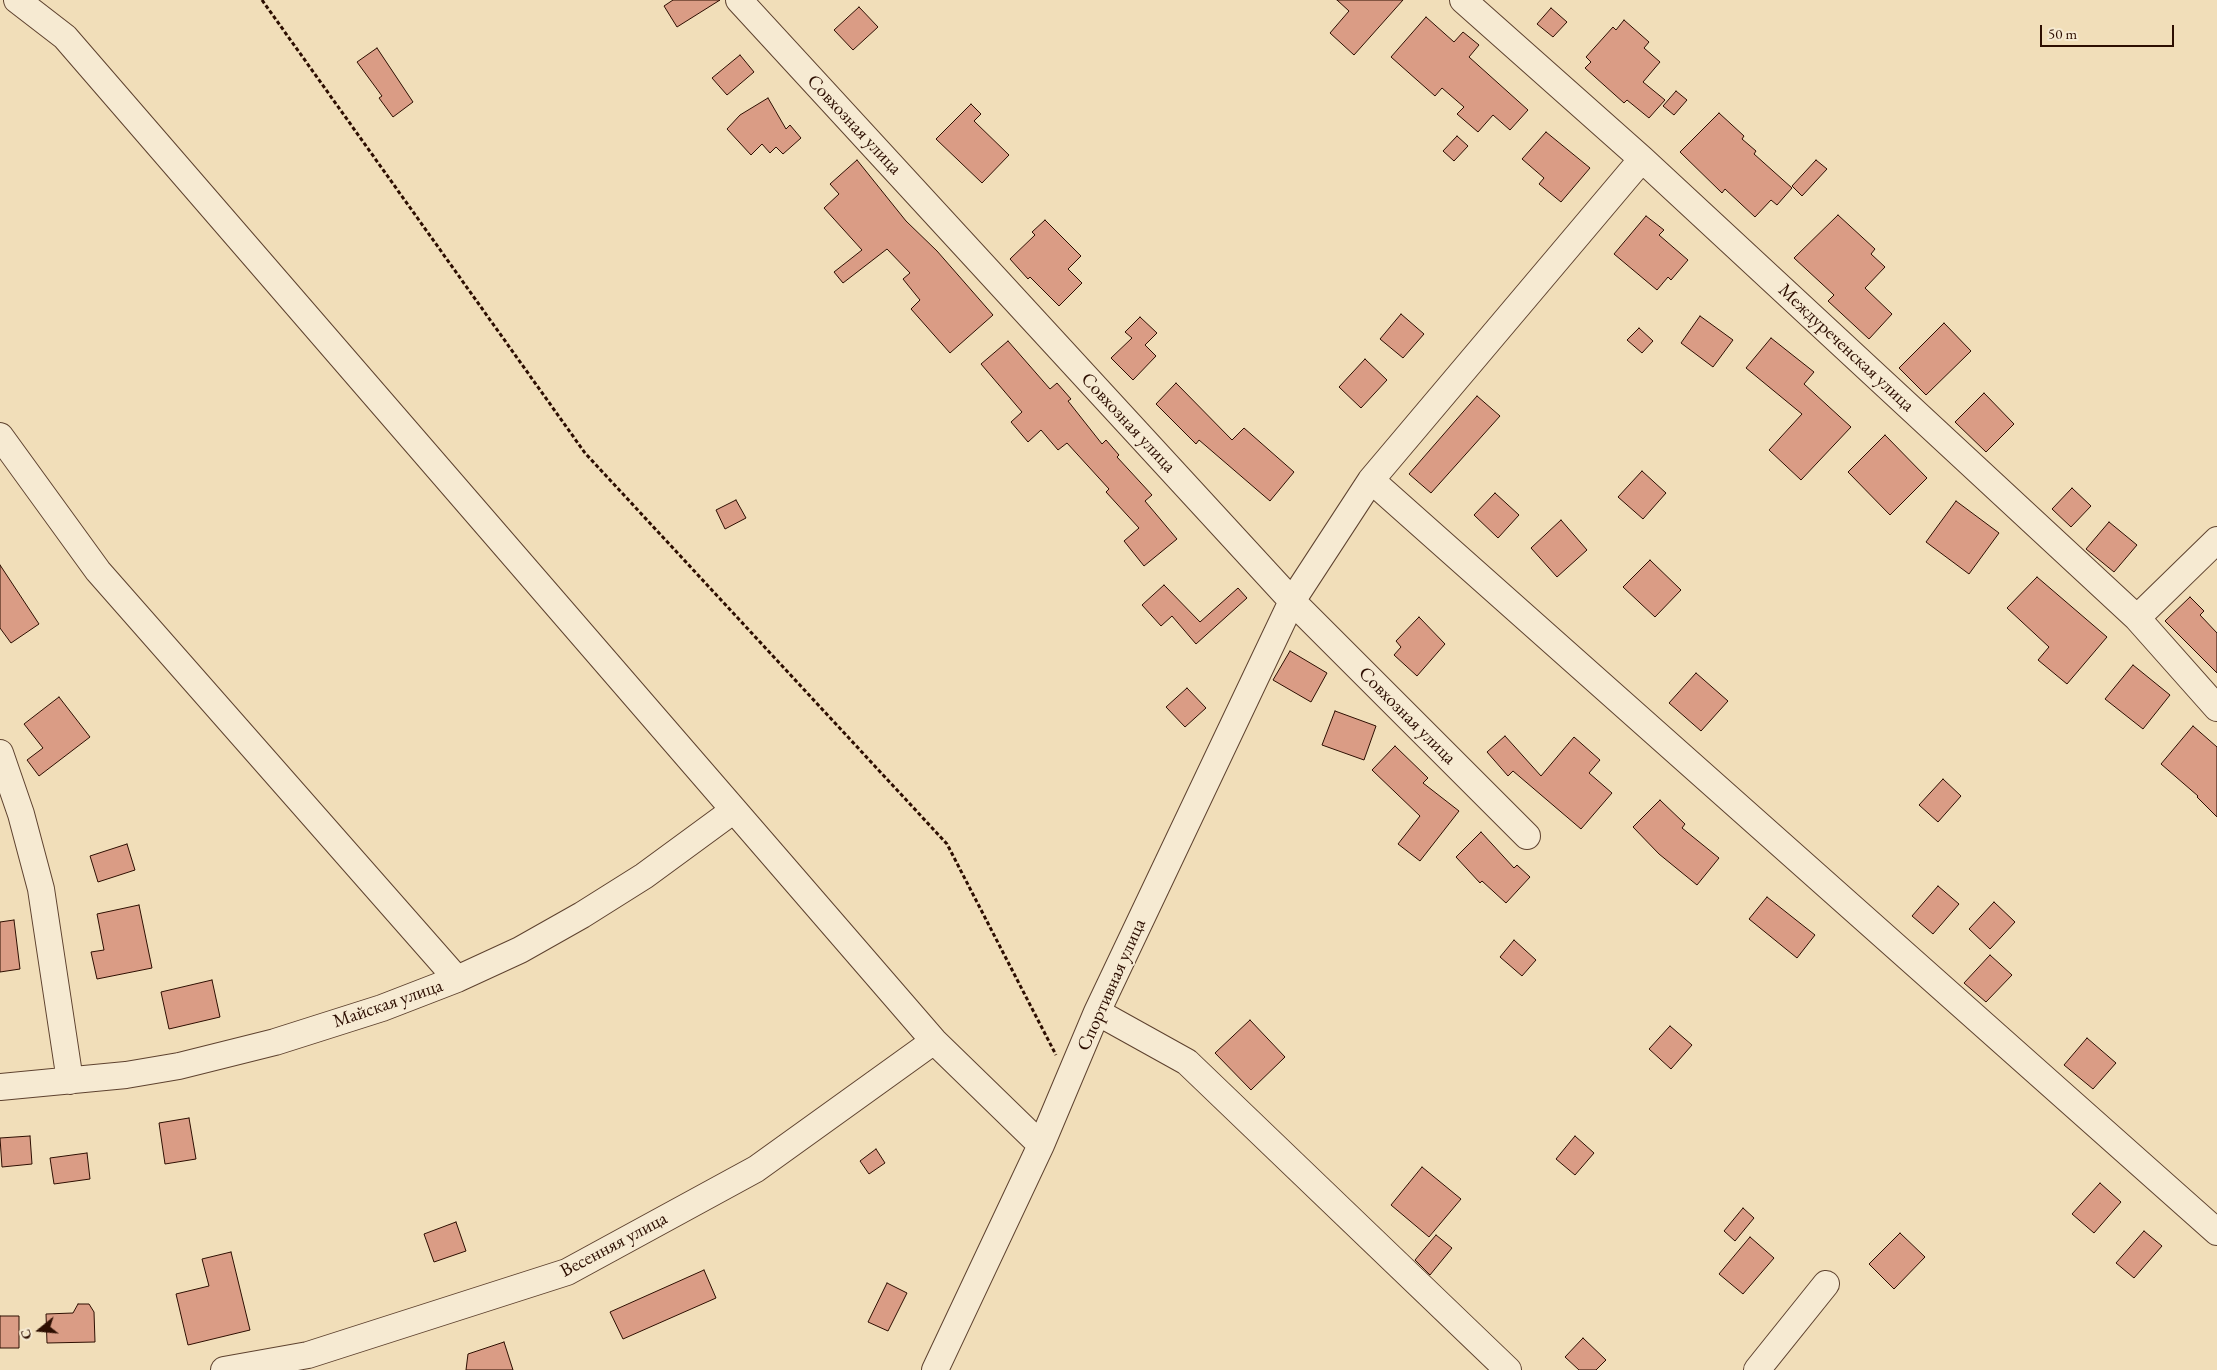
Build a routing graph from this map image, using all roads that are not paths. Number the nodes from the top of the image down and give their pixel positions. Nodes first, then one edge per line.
1 (17, 0) edge
2 (739, 0) edge
3 (1463, 0) edge
4 (1642, 159) junction
5 (0, 436) edge
6 (1371, 480) junction
7 (2217, 540) edge
8 (1292, 601) junction
9 (2137, 618) junction
10 (2217, 708) edge
11 (0, 753) edge
12 (734, 810) junction
13 (1527, 836) dead end
14 (457, 980) junction
15 (1097, 1012) junction
16 (934, 1041) junction
17 (70, 1081) junction
18 (0, 1087) edge
19 (1041, 1145) junction
20 (2217, 1232) edge
21 (1826, 1284) dead end
22 (309, 1363) edge
23 (224, 1370) edge
24 (935, 1370) edge
25 (1508, 1370) edge
26 (1756, 1370) edge

1 - 12 street
2 - 8 street, Совхозная улица
3 - 4 street, Междуреченская улица
4 - 6 street, Спортивная улица
4 - 9 street, Междуреченская улица
5 - 14 street
6 - 8 street, Спортивная улица
6 - 20 street
7 - 9 street
8 - 13 street, Совхозная улица
8 - 15 street, Спортивная улица
9 - 10 street, Междуреченская улица
11 - 17 street
12 - 14 street, Майская улица
12 - 16 street
14 - 17 street, Майская улица
15 - 19 street, Спортивная улица
15 - 25 street
16 - 19 street
16 - 22 street, Весенняя улица
17 - 18 street, Майская улица
19 - 24 street, Спортивная улица
21 - 26 street
22 - 23 street, Весенняя улица

